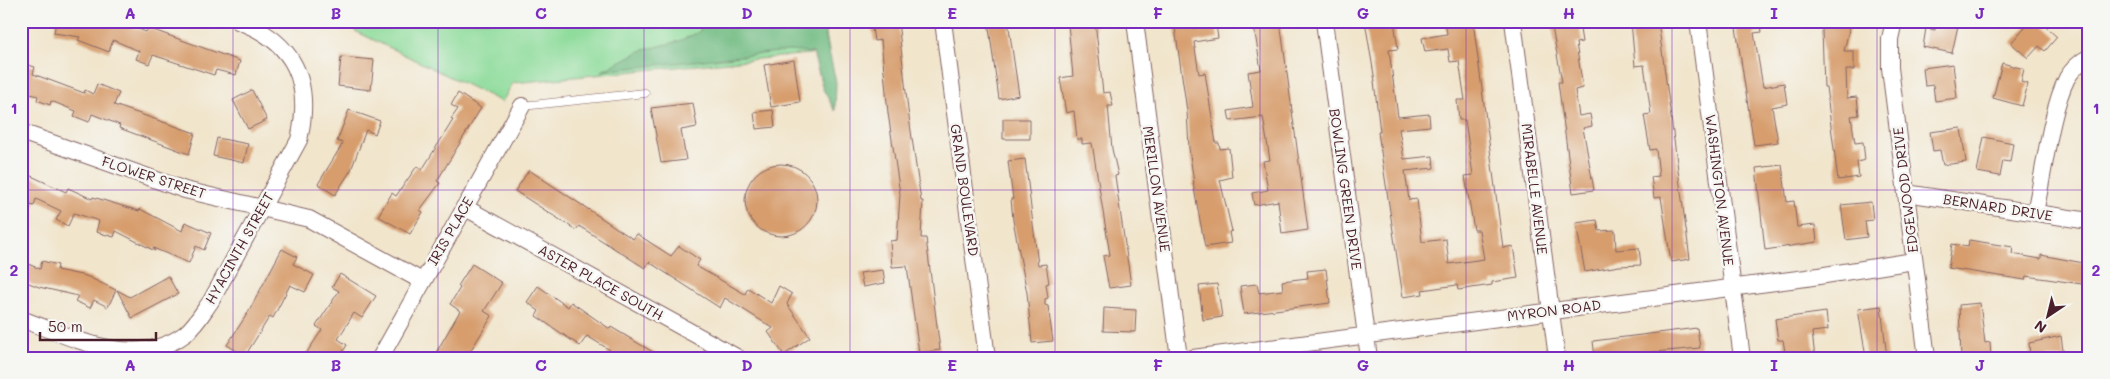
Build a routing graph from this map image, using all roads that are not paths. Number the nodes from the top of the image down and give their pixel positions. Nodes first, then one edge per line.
1 (238, 21) edge
2 (943, 21) edge
3 (1135, 21) edge
4 (1324, 21) edge
5 (1513, 21) edge
6 (1698, 21) edge
7 (1894, 21) edge
8 (2089, 57) edge
9 (645, 92) dead end
10 (522, 106) joint
11 (21, 132) edge
12 (1906, 193) junction
13 (464, 207) junction
14 (262, 208) junction
15 (2036, 212) junction
16 (2089, 221) edge
17 (1914, 261) junction
18 (422, 281) junction
19 (1733, 286) junction
20 (1551, 310) junction
21 (21, 319) edge
22 (1366, 336) junction
23 (380, 358) edge
24 (738, 358) edge
25 (987, 358) edge
26 (1180, 358) edge
27 (1193, 358) edge
28 (1369, 358) edge
29 (1557, 358) edge
30 (1742, 358) edge
31 (1927, 358) edge

1 - 14 street, HYACINTH STREET
2 - 25 street, GRAND BOULEVARD
3 - 26 street, MERILLON AVENUE
4 - 22 street, BOWLING GREEN DRIVE
5 - 20 street, MIRABELLE AVENUE
6 - 19 street, WASHINGTON AVENUE
7 - 12 street, EDGEWOOD DRIVE
8 - 15 street
9 - 10 lane
10 - 13 street, IRIS PLACE
11 - 14 street, FLOWER STREET
12 - 15 street, BERNARD DRIVE
12 - 17 street, EDGEWOOD DRIVE
13 - 18 street, IRIS PLACE
13 - 24 street, ASTER PLACE SOUTH
14 - 18 street, FLOWER STREET
14 - 21 street, HYACINTH STREET
15 - 16 street, BERNARD DRIVE
17 - 19 street, MYRON ROAD
17 - 31 street, EDGEWOOD DRIVE
18 - 23 street, IRIS PLACE
19 - 20 street, MYRON ROAD
19 - 30 street, WASHINGTON AVENUE
20 - 22 street, MYRON ROAD
20 - 29 street, MIRABELLE AVENUE
22 - 27 street, MYRON ROAD
22 - 28 street, BOWLING GREEN DRIVE

